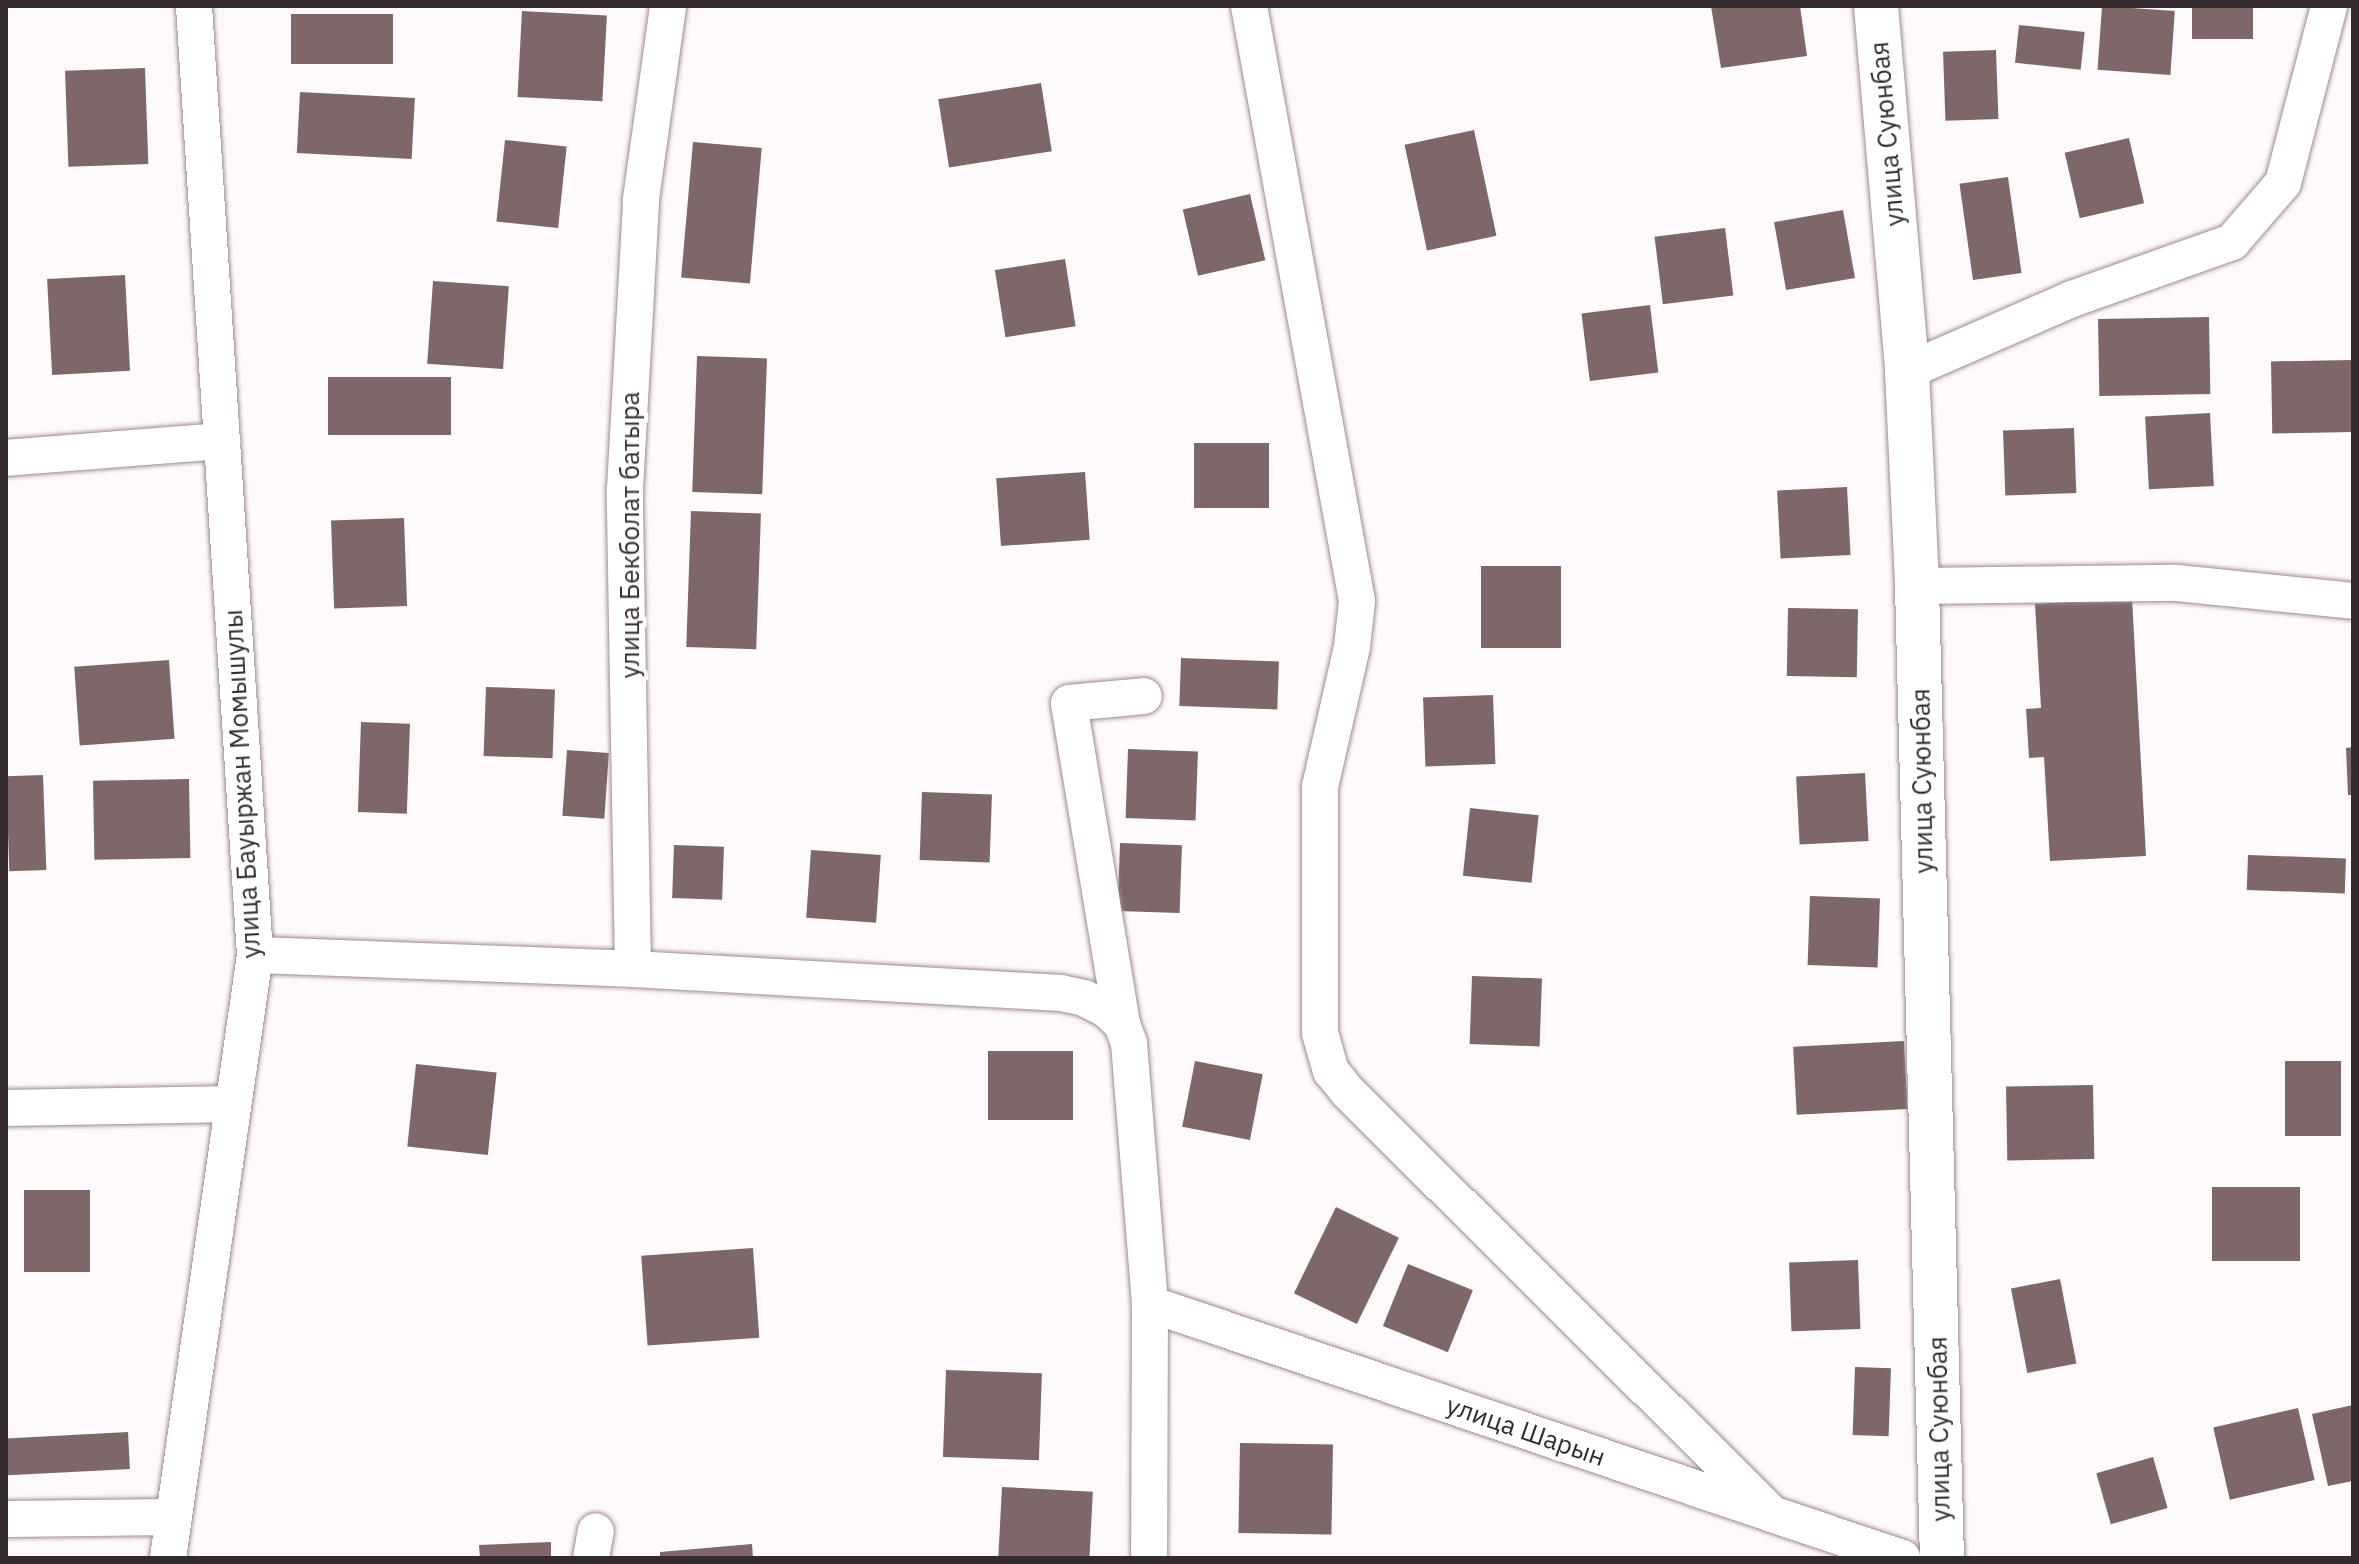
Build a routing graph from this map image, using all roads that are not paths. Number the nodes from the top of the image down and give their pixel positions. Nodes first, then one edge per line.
1 (194, 6) edge
2 (668, 6) edge
3 (1249, 6) edge
4 (1876, 6) edge
5 (2329, 6) edge
6 (1907, 371) junction
7 (222, 441) junction
8 (6, 458) edge
9 (1917, 586) junction
10 (2353, 601) edge
11 (1144, 696) dead end
12 (255, 955) junction
13 (633, 969) junction
14 (1122, 1024) junction
15 (233, 1104) junction
16 (6, 1108) edge
17 (1150, 1304) junction
18 (1771, 1513) junction
19 (174, 1517) junction
20 (6, 1519) edge
21 (168, 1558) edge
22 (1149, 1558) edge
23 (1902, 1558) edge
24 (1942, 1558) edge

1 - 7 street, улица Бауыржан Момышулы
2 - 13 street, улица Бекболат батыра
3 - 18 street
4 - 6 main road, улица Суюнбая
5 - 6 street
6 - 9 main road, улица Суюнбая
7 - 8 street
7 - 12 street, улица Бауыржан Момышулы
9 - 10 street
9 - 24 main road, улица Суюнбая
11 - 14 street
12 - 13 street
12 - 15 street, улица Бауыржан Момышулы
13 - 14 street
14 - 17 street
15 - 16 street
15 - 19 street, улица Бауыржан Момышулы
17 - 18 street, улица Шарын
17 - 22 street
18 - 23 street, улица Шарын
19 - 20 street
19 - 21 street, улица Бауыржан Момышулы

